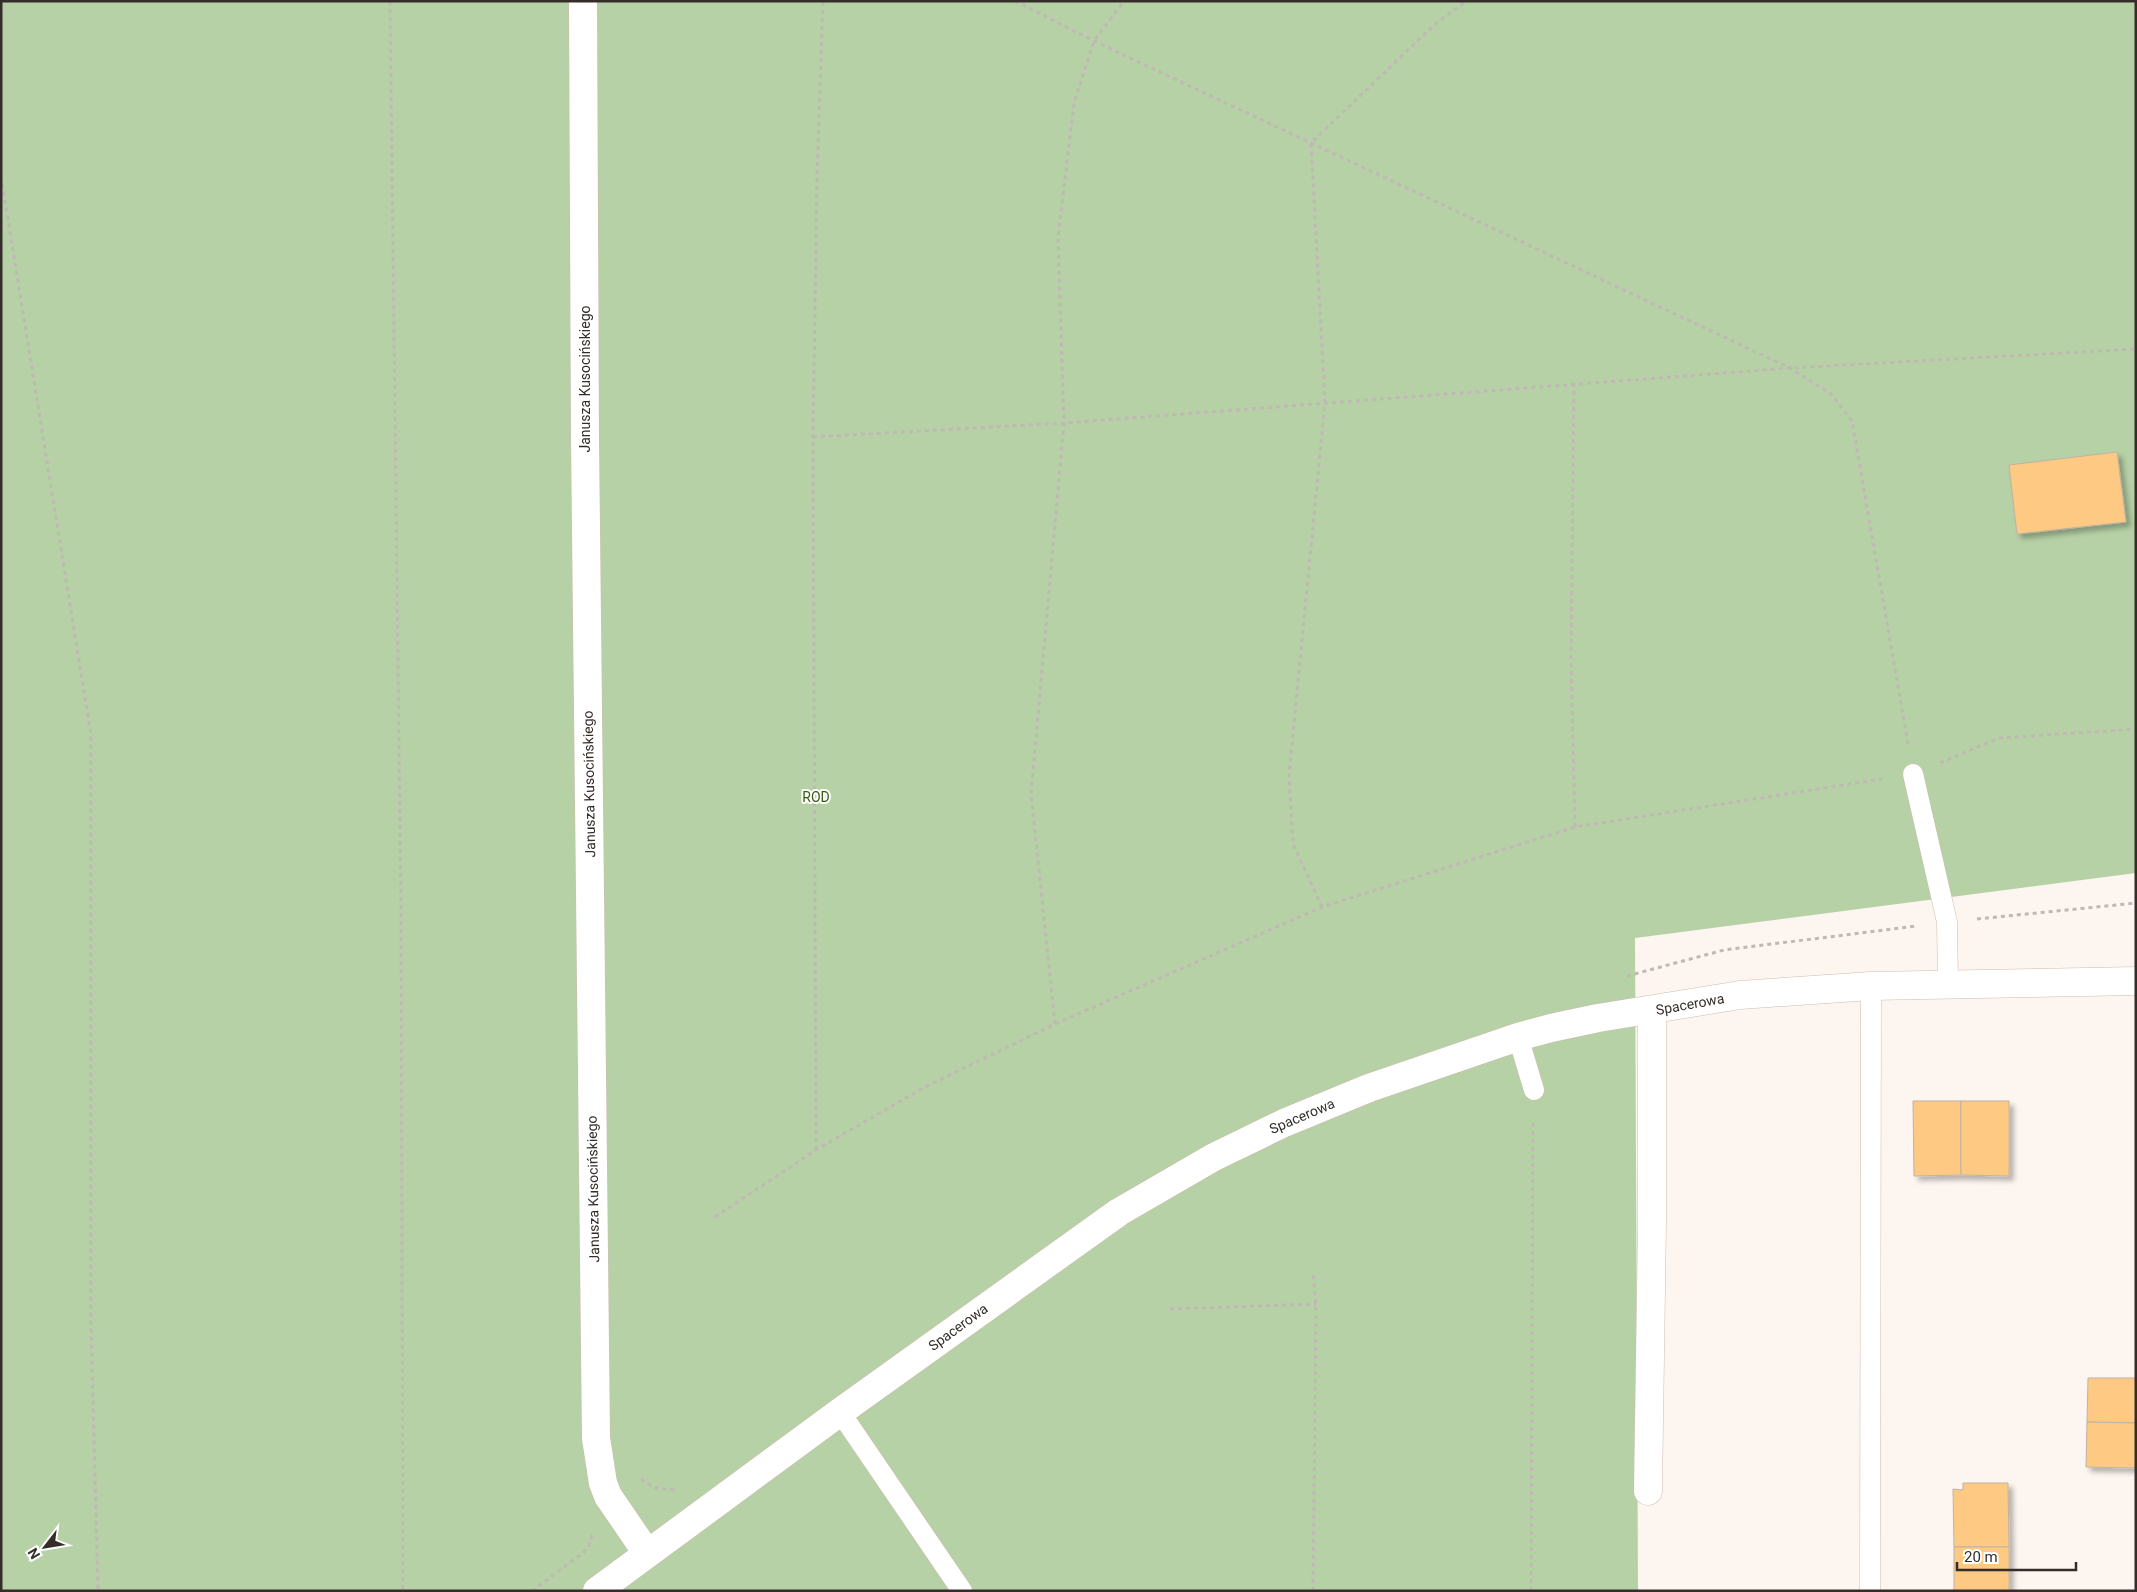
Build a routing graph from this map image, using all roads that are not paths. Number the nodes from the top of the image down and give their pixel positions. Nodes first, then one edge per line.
1 (583, 1) edge
2 (1913, 774) road end
3 (2136, 981) edge
4 (1871, 986) junction
5 (1948, 986) junction
6 (1652, 1010) junction
7 (1518, 1037) junction
8 (1534, 1090) road end
9 (840, 1412) junction
10 (1648, 1491) dead end
11 (647, 1553) junction
12 (597, 1591) edge
13 (962, 1591) edge
14 (1870, 1591) edge

1 - 11 street, Janusza Kusocińskiego
2 - 5 lane
3 - 5 street, Spacerowa
4 - 5 street, Spacerowa
4 - 6 street, Spacerowa
4 - 14 lane
6 - 7 street, Spacerowa
6 - 10 street
7 - 8 lane
7 - 9 street, Spacerowa
9 - 11 street, Spacerowa
9 - 13 lane
11 - 12 street, Spacerowa

